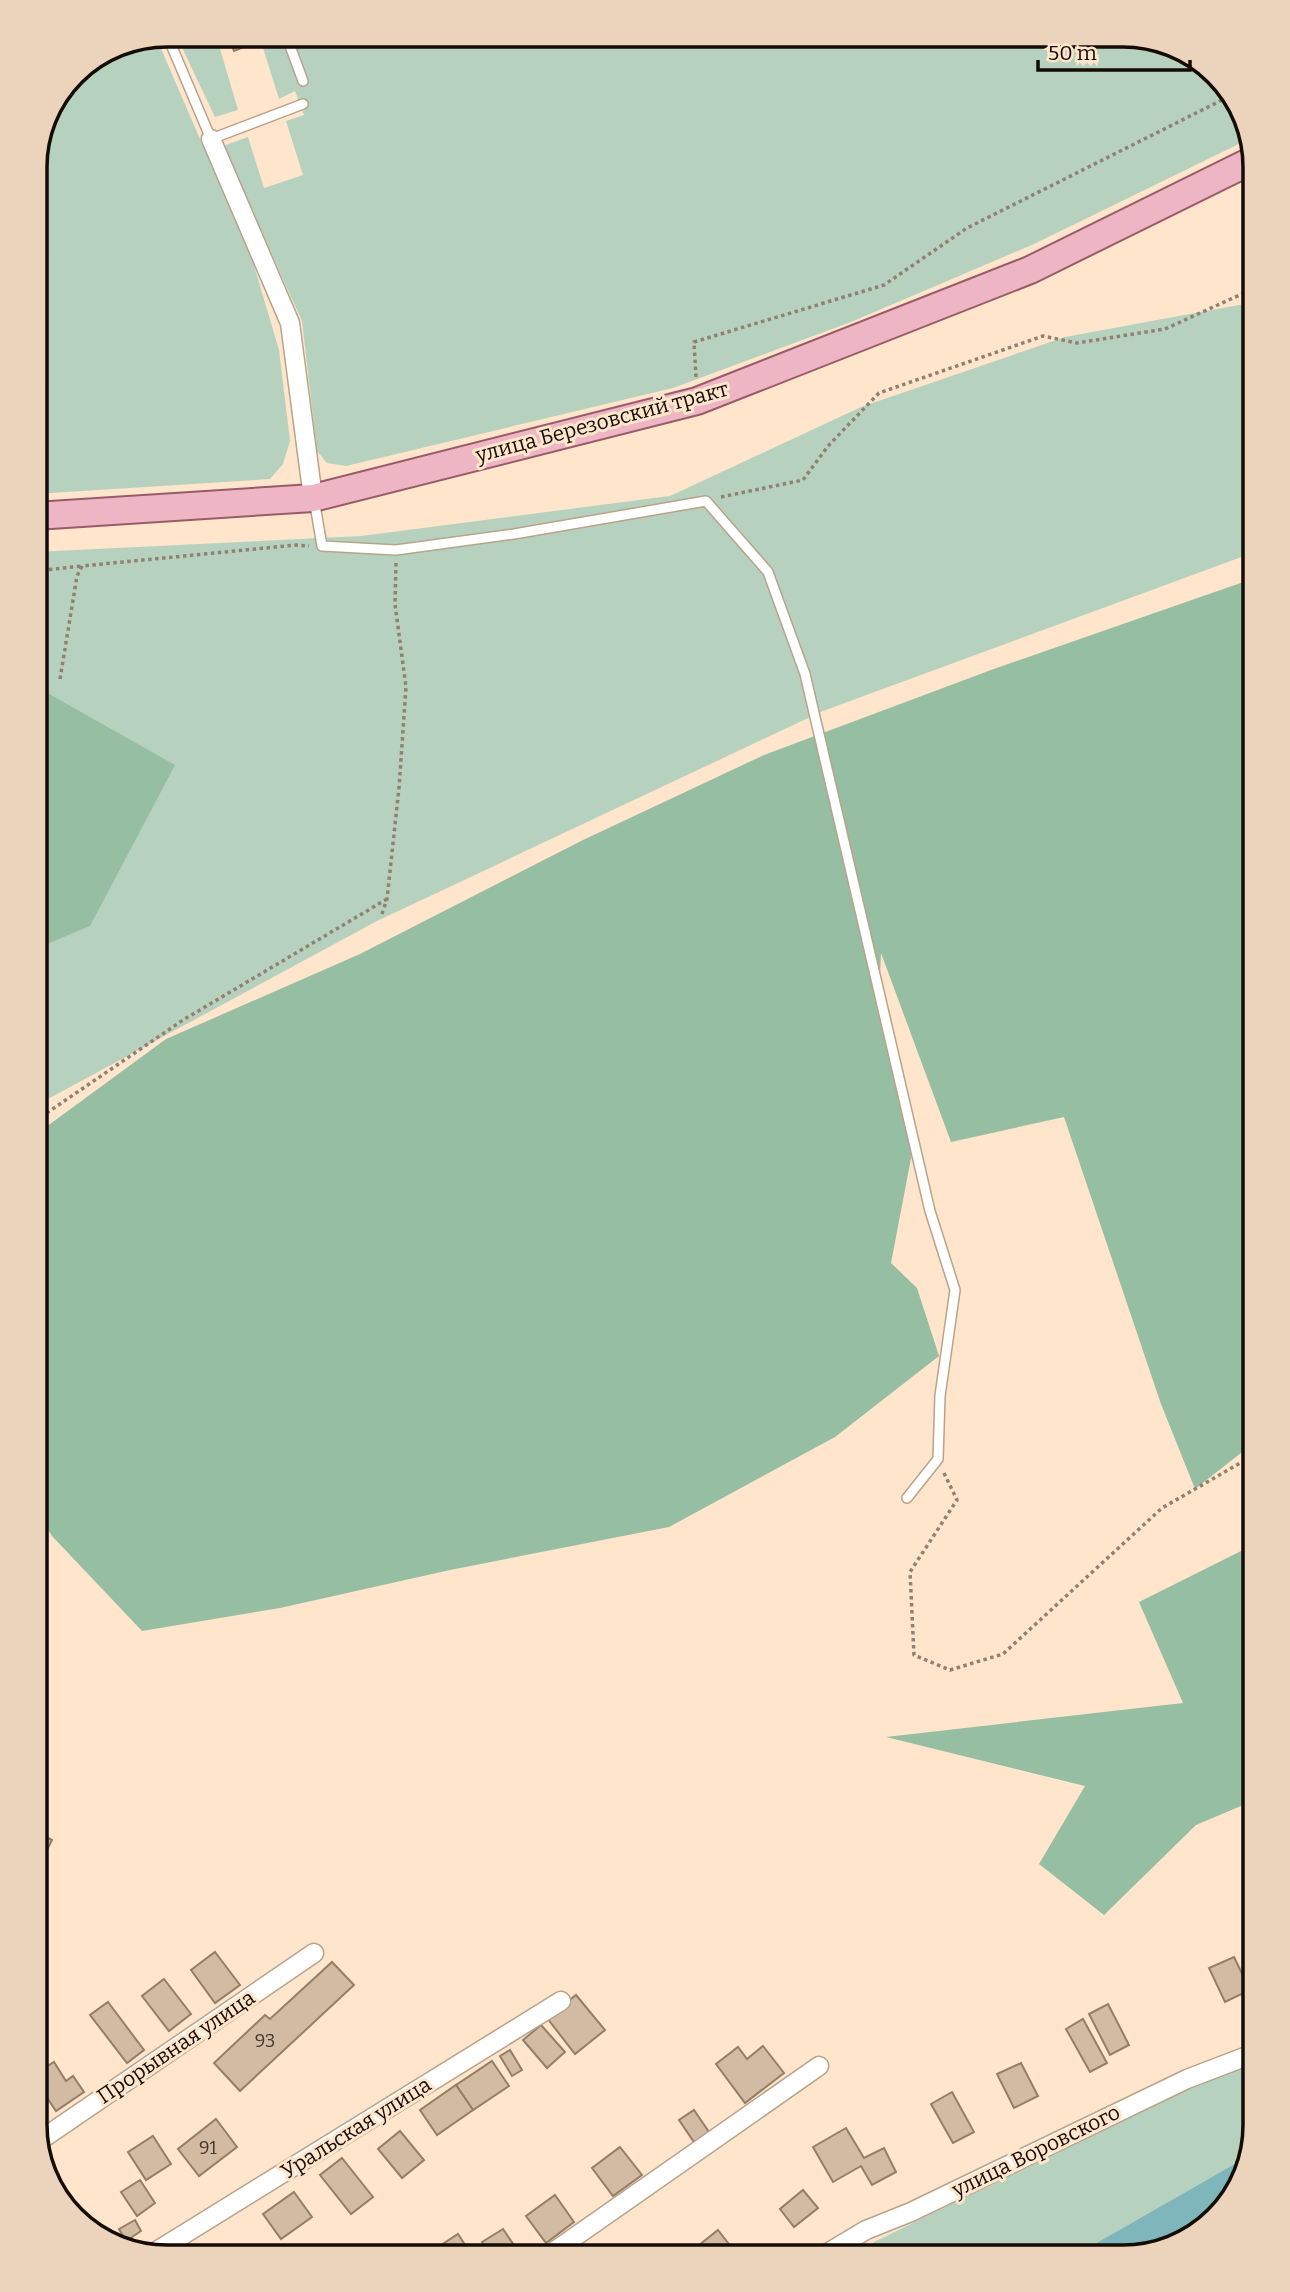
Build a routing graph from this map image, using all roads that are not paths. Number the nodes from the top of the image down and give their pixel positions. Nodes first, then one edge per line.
1 (172, 47) edge
2 (290, 47) edge
3 (303, 82) dead end
4 (303, 104) dead end
5 (211, 139) junction
6 (1243, 165) edge
7 (313, 498) junction
8 (48, 515) edge
9 (907, 1498) dead end
10 (314, 1953) dead end
11 (561, 2001) dead end
12 (1243, 2057) edge
13 (820, 2066) dead end
14 (48, 2135) edge
15 (170, 2244) edge
16 (564, 2244) edge
17 (841, 2245) edge

1 - 5 lane
2 - 3 lane
4 - 5 lane
5 - 7 street
6 - 7 main road, улица Березовский тракт
7 - 8 main road, улица Березовский тракт
7 - 9 lane
10 - 14 street, Прорывная улица
11 - 15 street, Уральская улица
12 - 17 street, улица Воровского
13 - 16 street

